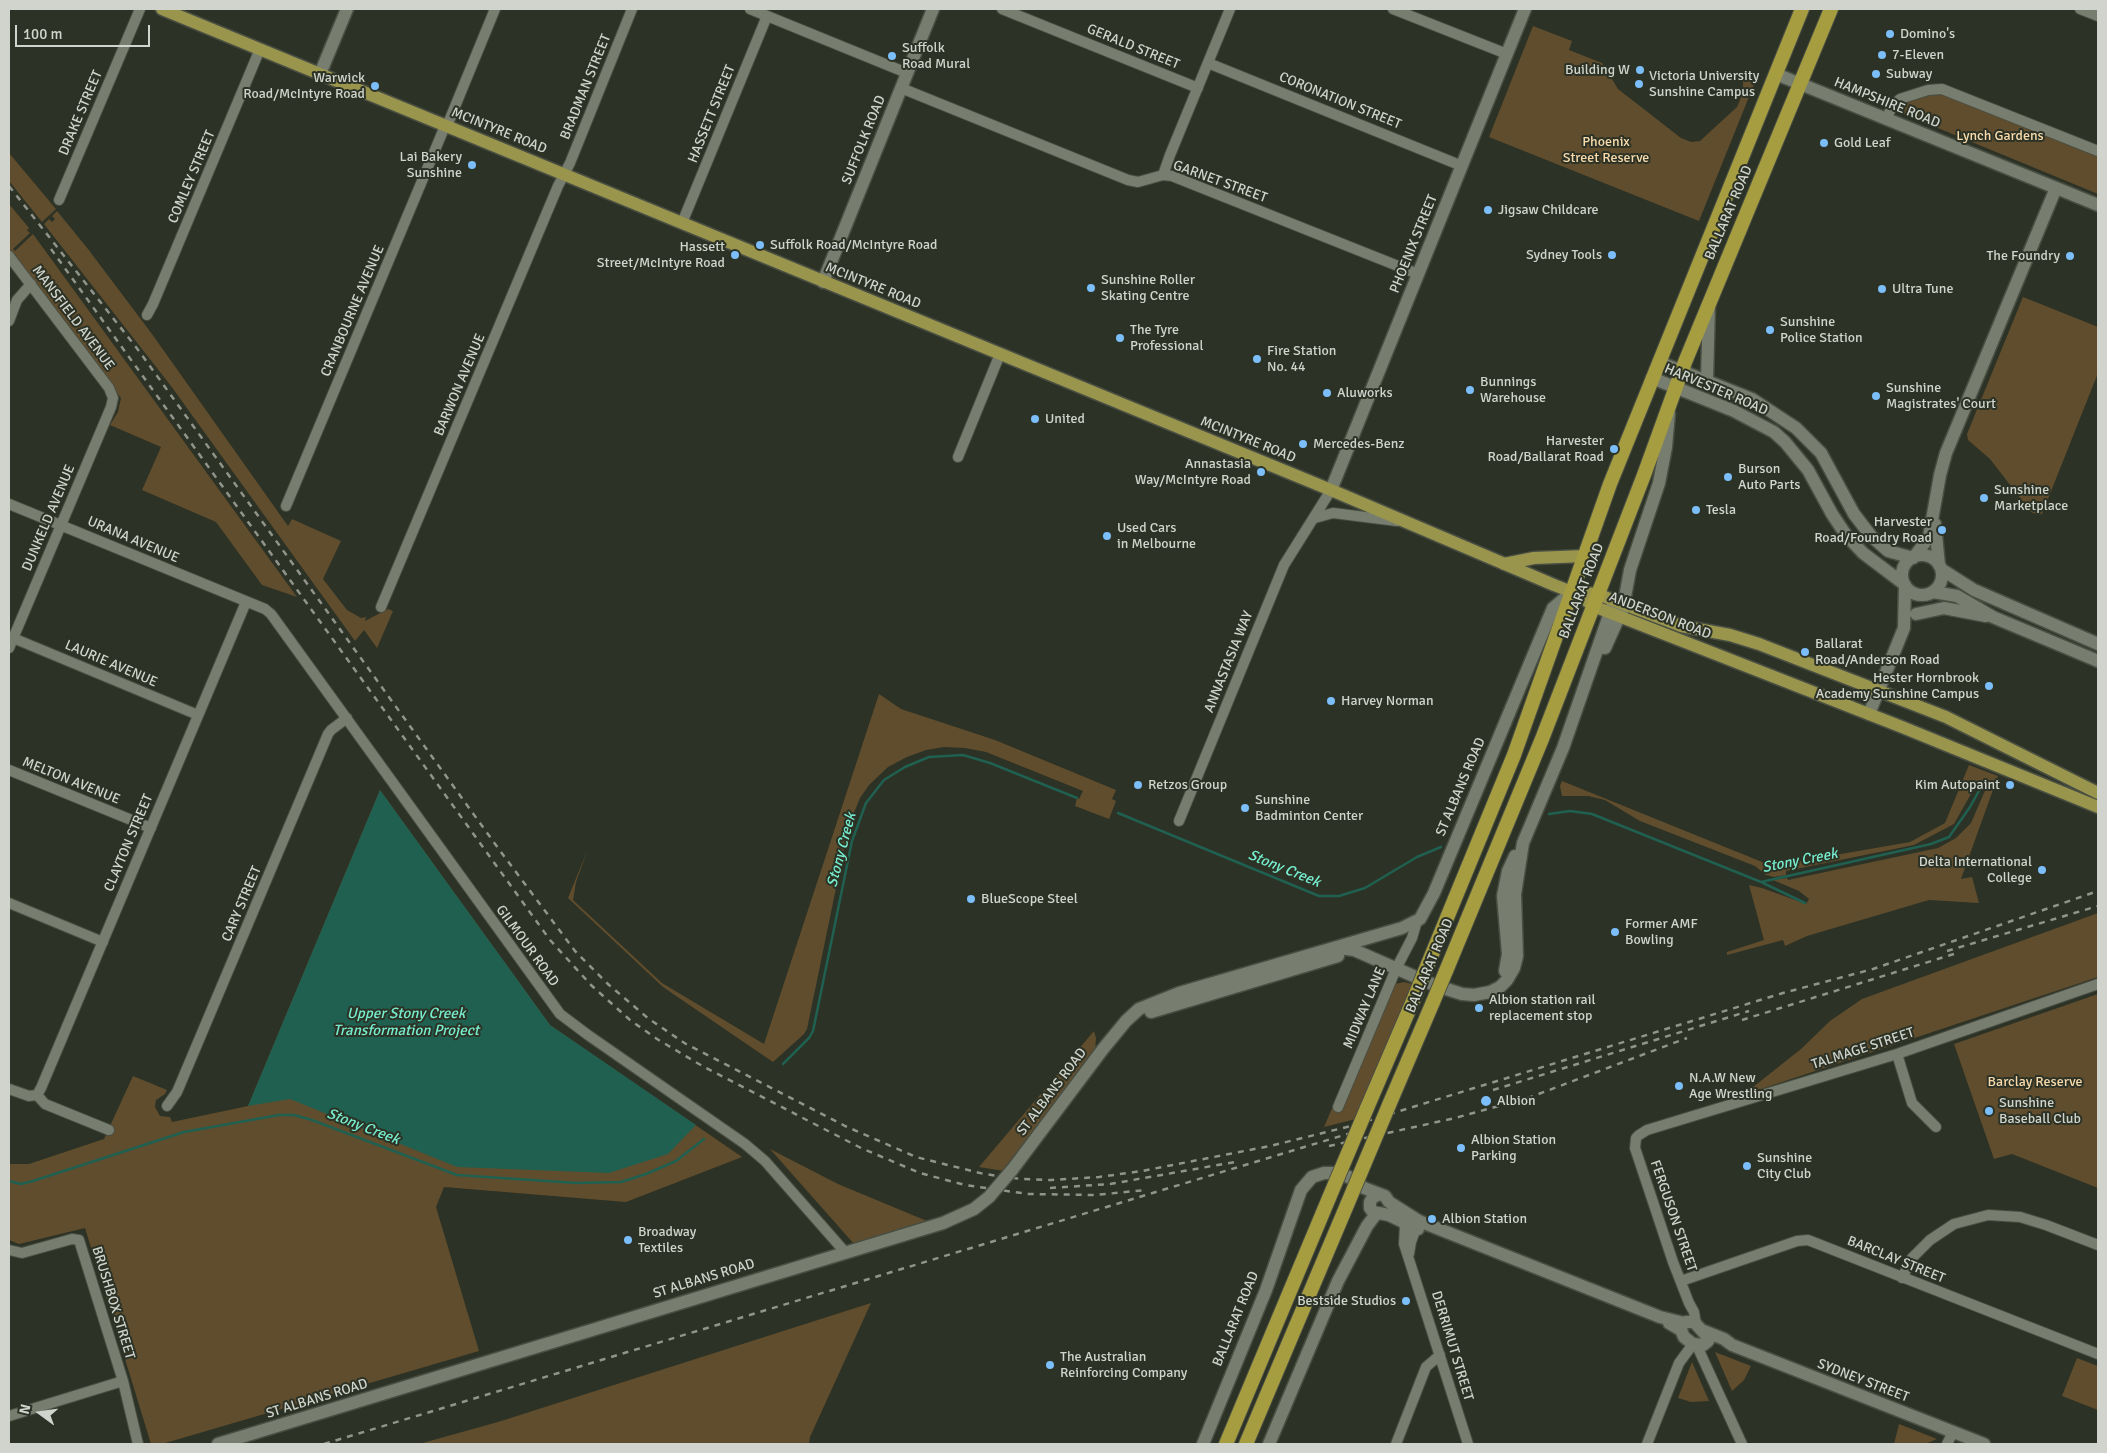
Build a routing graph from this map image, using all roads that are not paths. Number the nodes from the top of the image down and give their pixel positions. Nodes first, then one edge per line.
1 (140, 9) edge
2 (162, 9) edge
3 (347, 9) edge
4 (495, 9) edge
5 (632, 9) edge
6 (750, 9) edge
7 (933, 9) edge
8 (1002, 9) edge
9 (1230, 9) edge
10 (1393, 9) edge
11 (1526, 9) edge
12 (1802, 9) edge
13 (1831, 9) edge
14 (2080, 9) edge
15 (766, 16) junction
16 (2098, 16) edge
17 (260, 50) junction
18 (1506, 54) junction
19 (1208, 63) junction
20 (907, 73) junction
21 (320, 74) junction
22 (1776, 74) junction
23 (1801, 84) junction
24 (901, 88) junction
25 (1198, 88) junction
26 (1887, 118) junction
27 (446, 126) junction
28 (2098, 151) edge
29 (1462, 166) junction
30 (564, 175) junction
31 (1163, 175) junction
32 (2056, 188) junction
33 (59, 200) dead end
34 (2098, 205) edge
35 (682, 223) junction
36 (9, 256) edge
37 (1418, 274) junction
38 (823, 282) junction
39 (31, 284) junction
40 (1709, 304) junction
41 (147, 315) dead end
42 (9, 321) edge
43 (1000, 354) junction
44 (1659, 362) junction
45 (1682, 371) junction
46 (1652, 378) junction
47 (1707, 380) junction
48 (1675, 388) junction
49 (113, 398) joint
50 (1670, 403) junction
51 (958, 456) dead end
52 (1331, 490) junction
53 (9, 504) edge
54 (286, 506) dead end
55 (1933, 512) junction
56 (1315, 518) junction
57 (1410, 523) junction
58 (61, 525) junction
59 (1585, 556) junction
60 (1914, 557) junction
61 (1504, 564) junction
62 (1940, 567) junction
63 (1904, 585) junction
64 (1572, 592) junction
65 (1932, 592) junction
66 (1595, 600) junction
67 (246, 602) junction
68 (381, 607) dead end
69 (1617, 608) junction
70 (1916, 614) junction
71 (1993, 617) junction
72 (1904, 628) junction
73 (11, 643) edge
74 (2098, 644) edge
75 (2098, 661) edge
76 (1878, 690) junction
77 (1556, 703) junction
78 (1576, 711) junction
79 (1869, 714) junction
80 (198, 715) junction
81 (347, 718) junction
82 (9, 770) edge
83 (2098, 793) edge
84 (2098, 807) edge
85 (1179, 821) dead end
86 (151, 828) junction
87 (9, 903) edge
88 (1417, 921) junction
89 (102, 942) junction
90 (1337, 947) junction
91 (1369, 957) junction
92 (1396, 969) junction
93 (1273, 970) junction
94 (2098, 984) edge
95 (1897, 1054) junction
96 (9, 1089) edge
97 (37, 1095) junction
98 (167, 1106) dead end
99 (1338, 1107) dead end
100 (1936, 1128) dead end
101 (109, 1130) dead end
102 (1636, 1138) joint
103 (1378, 1195) junction
104 (1389, 1202) junction
105 (1379, 1214) junction
106 (1413, 1224) junction
107 (2098, 1245) edge
108 (9, 1250) edge
109 (845, 1252) junction
110 (1902, 1278) junction
111 (1681, 1281) junction
112 (1694, 1334) junction
113 (2098, 1354) edge
114 (1440, 1355) junction
115 (123, 1381) junction
116 (9, 1416) edge
117 (1953, 1432) junction
118 (1966, 1441) edge
119 (138, 1444) edge
120 (218, 1444) edge
121 (1203, 1444) edge
122 (1226, 1444) edge
123 (1246, 1444) edge
124 (1269, 1444) edge
125 (1396, 1444) edge
126 (1468, 1444) edge
127 (1647, 1444) edge
128 (1742, 1444) edge
129 (1948, 1444) edge
130 (1984, 1444) edge

1 - 33 street, DRAKE STREET
2 - 17 main road, MCINTYRE ROAD
3 - 21 street
4 - 27 street, CRANBOURNE AVENUE
5 - 30 street, BRADMAN STREET
6 - 15 street
7 - 20 street, SUFFOLK ROAD
8 - 25 street, GERALD STREET
9 - 19 street
10 - 18 street
11 - 18 street, PHOENIX STREET
12 - 22 highway, BALLARAT ROAD
13 - 23 highway, BALLARAT ROAD
14 - 16 street
15 - 20 street
15 - 35 street, HASSETT STREET
17 - 21 main road, MCINTYRE ROAD
17 - 41 street, COMLEY STREET
18 - 29 street, PHOENIX STREET
19 - 25 street
19 - 29 street, CORONATION STREET
20 - 24 street, SUFFOLK ROAD
21 - 27 main road, MCINTYRE ROAD
22 - 23 street, HAMPSHIRE ROAD
22 - 44 highway, BALLARAT ROAD
23 - 26 street, HAMPSHIRE ROAD
23 - 40 highway, BALLARAT ROAD
24 - 31 street, GARNET STREET
24 - 38 street, SUFFOLK ROAD
25 - 31 street
26 - 28 street
26 - 32 street, HAMPSHIRE ROAD
27 - 30 main road, MCINTYRE ROAD
27 - 54 street, CRANBOURNE AVENUE
29 - 37 street, PHOENIX STREET
30 - 35 main road, MCINTYRE ROAD
30 - 68 street, BARWON AVENUE
31 - 37 street, GARNET STREET
32 - 34 street, HAMPSHIRE ROAD
32 - 55 street
35 - 38 main road, MCINTYRE ROAD
36 - 39 street, MANSFIELD AVENUE
37 - 52 street, PHOENIX STREET
38 - 43 main road, MCINTYRE ROAD
39 - 42 street
39 - 49 street, MANSFIELD AVENUE
40 - 45 highway, BALLARAT ROAD
40 - 47 street
43 - 51 street
43 - 52 main road, MCINTYRE ROAD
44 - 45 street, HARVESTER ROAD
44 - 46 highway, BALLARAT ROAD
45 - 47 street, HARVESTER ROAD
45 - 48 highway, BALLARAT ROAD
46 - 48 street, HARVESTER ROAD
46 - 59 highway, BALLARAT ROAD
47 - 60 street, HARVESTER ROAD
48 - 50 highway, BALLARAT ROAD
48 - 63 street, HARVESTER ROAD
49 - 58 street, DUNKELD AVENUE
50 - 66 highway, BALLARAT ROAD
50 - 69 street, ST ALBANS ROAD
52 - 56 street, ANNASTASIA WAY
52 - 57 main road, MCINTYRE ROAD
53 - 58 street, URANA AVENUE
55 - 60 street
55 - 62 street
56 - 57 street
56 - 85 street, ANNASTASIA WAY
57 - 61 main road, MCINTYRE ROAD
58 - 67 street, URANA AVENUE
58 - 73 street, DUNKELD AVENUE
59 - 61 main road
59 - 64 highway, BALLARAT ROAD
60 - 62 street
60 - 63 street
61 - 64 main road, MCINTYRE ROAD
62 - 65 street
62 - 74 street
63 - 65 street
63 - 72 street
64 - 66 main road, ANDERSON ROAD
64 - 88 street, ST ALBANS ROAD
64 - 122 highway, BALLARAT ROAD, bridge
65 - 70 street
65 - 71 street
66 - 69 main road, ANDERSON ROAD
66 - 77 highway, BALLARAT ROAD
67 - 80 street, CLAYTON STREET
67 - 81 street, GILMOUR ROAD
69 - 76 main road, ANDERSON ROAD
69 - 78 street, ST ALBANS ROAD
69 - 79 main road, ANDERSON ROAD
70 - 71 street
70 - 72 street
71 - 75 street
72 - 76 street
73 - 80 street, LAURIE AVENUE
76 - 79 street
76 - 83 main road, ANDERSON ROAD
77 - 78 street
77 - 123 highway, BALLARAT ROAD, bridge
78 - 92 street, ST ALBANS ROAD
79 - 84 main road, ANDERSON ROAD
80 - 86 street, CLAYTON STREET
81 - 98 street, CARY STREET
81 - 109 street, GILMOUR ROAD
82 - 86 street, MELTON AVENUE
86 - 89 street, CLAYTON STREET
87 - 89 street
88 - 90 street, ST ALBANS ROAD
88 - 92 street, MIDWAY LANE
89 - 97 street, CLAYTON STREET
90 - 91 street, ST ALBANS ROAD
90 - 93 street, ST ALBANS ROAD
91 - 92 street, ST ALBANS ROAD
91 - 93 street, ST ALBANS ROAD
92 - 99 street, MIDWAY LANE
93 - 109 street, ST ALBANS ROAD, bridge
94 - 95 street, TALMAGE STREET
95 - 100 street
95 - 102 street, TALMAGE STREET
96 - 97 street
97 - 101 street
102 - 111 street, FERGUSON STREET
103 - 104 street
103 - 105 street
103 - 121 street, BALLARAT ROAD
104 - 105 street
104 - 106 street, SYDNEY STREET
105 - 106 street, SYDNEY STREET
105 - 124 street
106 - 112 street, SYDNEY STREET
106 - 114 street, DERRIMUT STREET
107 - 110 street
108 - 115 street, BRUSHBOX STREET
109 - 120 street, ST ALBANS ROAD
110 - 111 street, BARCLAY STREET
110 - 113 street, BARCLAY STREET
111 - 112 street, FERGUSON STREET
112 - 117 street, SYDNEY STREET
112 - 127 street
112 - 128 street
114 - 125 street
114 - 126 street, DERRIMUT STREET
115 - 116 street
115 - 119 street, BRUSHBOX STREET
117 - 118 street, SYDNEY STREET
117 - 129 street
118 - 130 street, SYDNEY STREET

